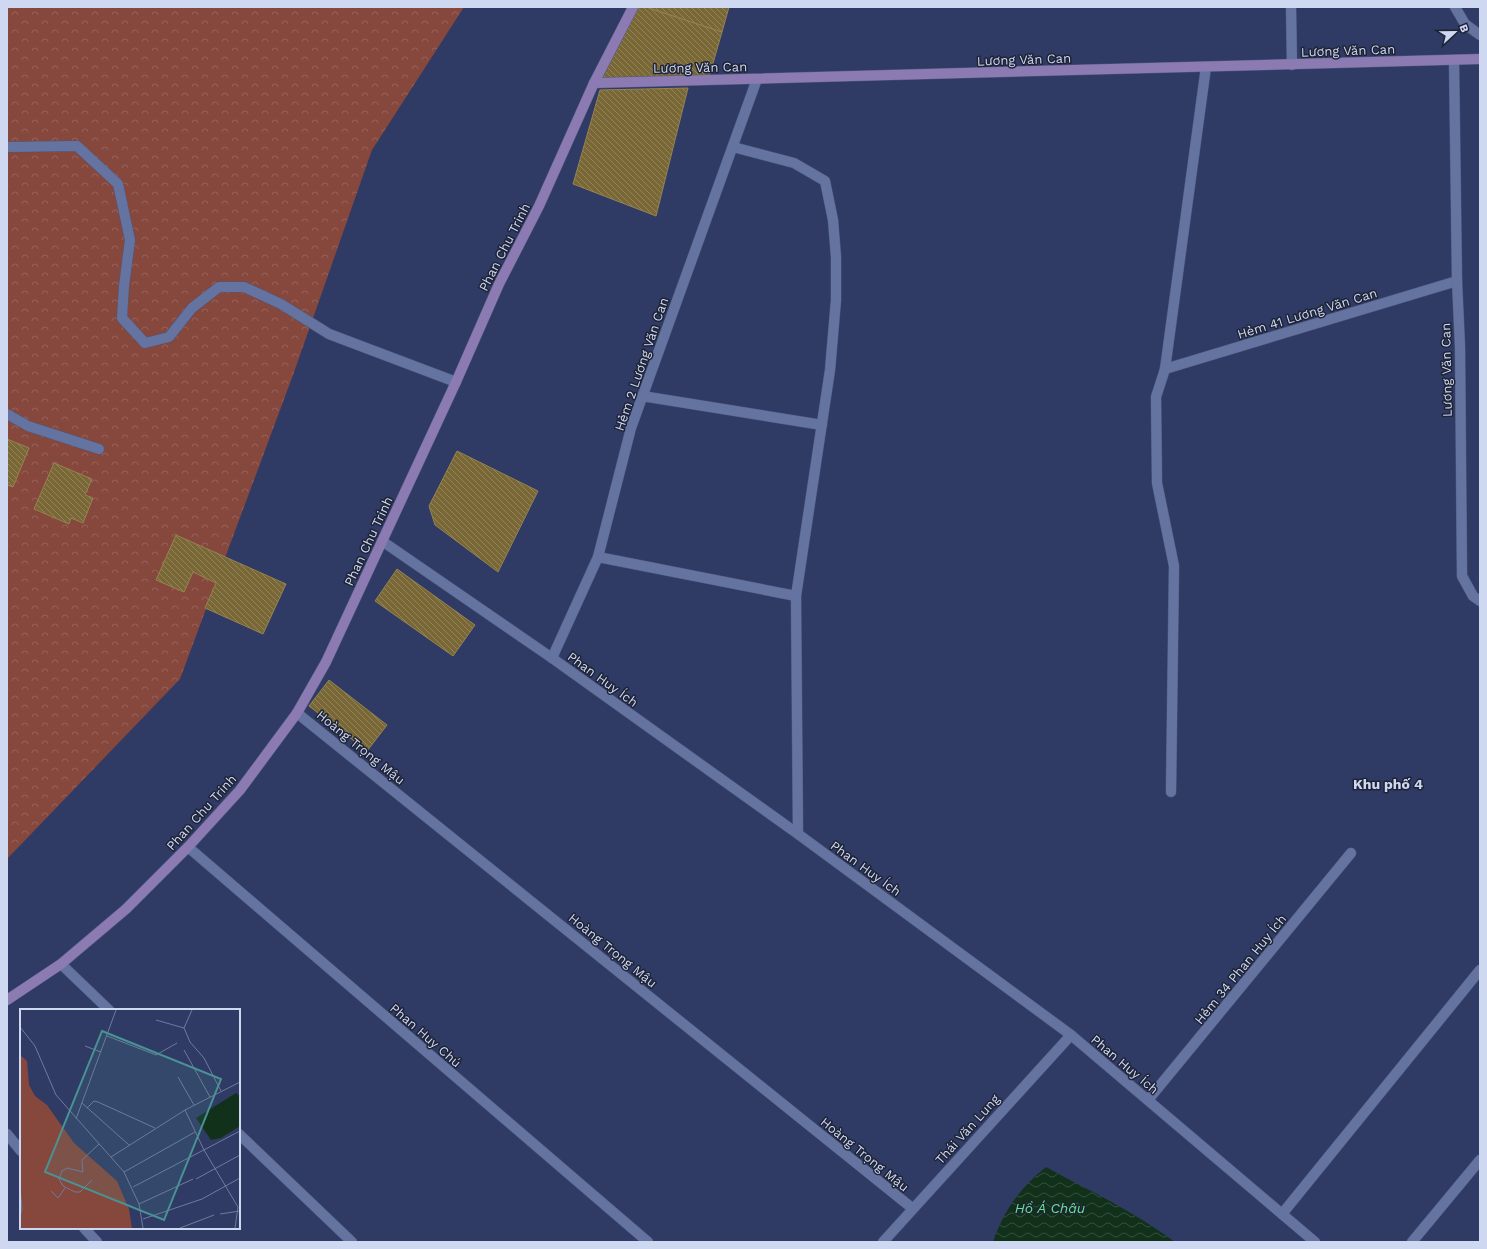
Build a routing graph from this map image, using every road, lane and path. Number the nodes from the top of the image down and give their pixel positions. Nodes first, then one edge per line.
1 (633, 7) edge
2 (1291, 7) edge
3 (1455, 7) edge
4 (1480, 35) edge
5 (1480, 59) edge
6 (1454, 60) junction
7 (1292, 65) junction
8 (1206, 67) junction
9 (757, 79) junction
10 (594, 83) junction
11 (7, 146) edge
12 (733, 147) junction
13 (1457, 281) junction
14 (1165, 369) junction
15 (456, 382) junction
16 (642, 396) junction
17 (7, 414) edge
18 (822, 425) junction
19 (98, 449) dead end
20 (382, 541) junction
21 (598, 557) junction
22 (796, 596) junction
23 (1480, 601) edge
24 (552, 658) junction
25 (297, 713) junction
26 (1171, 792) dead end
27 (798, 834) junction
28 (188, 847) junction
29 (1351, 853) dead end
30 (62, 964) junction
31 (1480, 970) edge
32 (7, 1000) edge
33 (108, 1009) edge
34 (1071, 1035) junction
35 (1148, 1100) junction
36 (7, 1134) edge
37 (240, 1135) edge
38 (20, 1150) edge
39 (1480, 1160) edge
40 (912, 1208) junction
41 (1282, 1214) junction
42 (85, 1229) edge
43 (96, 1242) edge
44 (352, 1242) edge
45 (648, 1242) edge
46 (883, 1242) edge
47 (1315, 1242) edge
48 (1412, 1242) edge

1 - 10 main road, Phan Chu Trinh
2 - 7 street
3 - 4 street
5 - 6 main road, Lương Văn Can
6 - 7 main road, Lương Văn Can
6 - 13 street, Lương Văn Can
7 - 8 main road, Lương Văn Can
8 - 9 main road, Lương Văn Can
8 - 14 street
9 - 10 main road, Lương Văn Can
9 - 12 street, Hẻm 2 Lương Văn Can
10 - 15 main road, Phan Chu Trinh
11 - 15 street
12 - 16 street, Hẻm 2 Lương Văn Can
12 - 18 street
13 - 14 street, Hẻm 41 Lương Văn Can
13 - 23 street, Lương Văn Can
14 - 26 street
15 - 20 main road, Phan Chu Trinh
16 - 18 street
16 - 21 street, Hẻm 2 Lương Văn Can
17 - 19 street
18 - 22 street
20 - 24 street, Phan Huy Ích
20 - 25 main road, Phan Chu Trinh
21 - 22 street
21 - 24 street, Hẻm 2 Lương Văn Can
22 - 27 street
24 - 27 street, Phan Huy Ích
25 - 28 main road, Phan Chu Trinh
25 - 40 street, Hoàng Trọng Mậu
27 - 34 street, Phan Huy Ích
28 - 30 main road, Phan Chu Trinh
28 - 45 street, Phan Huy Chú
29 - 35 street, Hẻm 34 Phan Huy Ích
30 - 32 main road, Phan Chu Trinh
30 - 33 street
31 - 41 street
34 - 35 street, Phan Huy Ích
34 - 40 street, Thái Văn Lung
35 - 41 street, Phan Huy Ích
36 - 38 street
37 - 44 street
39 - 48 street
40 - 46 street, Thái Văn Lung
41 - 47 street, Phan Huy Ích
42 - 43 street

